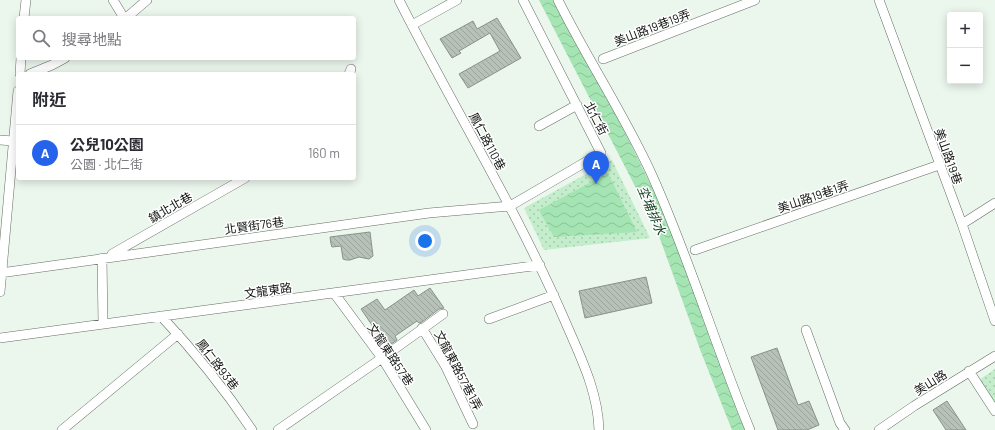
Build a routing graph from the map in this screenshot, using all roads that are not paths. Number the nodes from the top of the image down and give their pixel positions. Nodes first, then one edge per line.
1 (26, 0) edge
2 (113, 0) edge
3 (148, 0) edge
4 (399, 0) edge
5 (457, 0) edge
6 (523, 0) edge
7 (558, 0) edge
8 (755, 0) edge
9 (879, 0) edge
10 (24, 16) edge
11 (124, 16) edge
12 (128, 16) edge
13 (412, 25) junction
14 (603, 59) dead end
15 (21, 60) edge
16 (62, 60) edge
17 (20, 72) edge
18 (36, 72) edge
19 (577, 105) junction
20 (16, 112) edge
21 (539, 126) dead end
22 (0, 140) edge
23 (13, 141) junction
24 (939, 165) junction
25 (242, 180) edge
26 (995, 203) edge
27 (510, 206) junction
28 (962, 224) junction
29 (695, 250) dead end
30 (105, 258) junction
31 (540, 265) junction
32 (1, 273) edge
33 (0, 292) edge
34 (334, 293) junction
35 (554, 295) junction
36 (443, 314) dead end
37 (161, 316) junction
38 (488, 319) dead end
39 (995, 321) edge
40 (103, 324) junction
41 (422, 328) junction
42 (806, 330) dead end
43 (178, 334) junction
44 (0, 338) edge
45 (995, 356) edge
46 (382, 358) junction
47 (970, 371) junction
48 (995, 411) edge
49 (473, 424) dead end
50 (68, 428) edge
51 (252, 430) edge
52 (278, 430) edge
53 (426, 430) edge
54 (599, 430) edge
55 (750, 430) edge
56 (845, 430) edge
57 (878, 430) edge

1 - 10 street
2 - 11 street
3 - 12 street
4 - 13 street, 鳳仁路110巷
5 - 13 street
6 - 19 street, 北仁街
7 - 55 street
8 - 14 street, 美山路19巷19弄
9 - 24 street, 美山路19巷
13 - 27 street, 鳳仁路110巷
15 - 17 street
16 - 18 street
19 - 21 street
19 - 27 street, 北仁街
20 - 23 street
22 - 23 street
23 - 32 street
24 - 28 street, 美山路19巷
24 - 29 street, 美山路19巷1弄
25 - 30 street, 鎮北北巷
26 - 28 street
27 - 30 street, 北賢街76巷
27 - 31 street, 鳳仁路110巷
28 - 39 street, 美山路19巷
30 - 32 street, 北賢街76巷
30 - 40 street
31 - 34 street, 文龍東路
31 - 35 street, 鳳仁路110巷
32 - 33 street
34 - 37 street, 文龍東路
34 - 46 street, 文龍東路57巷
35 - 38 street
35 - 54 street, 鳳仁路110巷
36 - 41 street
37 - 40 street, 文龍東路
37 - 43 street, 鳳仁路93巷
40 - 44 street, 文龍東路
41 - 46 street
41 - 49 street, 文龍東路57巷1弄
42 - 56 street
43 - 50 street
43 - 51 street, 鳳仁路93巷
45 - 47 street, 美山路
46 - 52 street
46 - 53 street, 文龍東路57巷
47 - 48 street
47 - 57 street, 美山路

